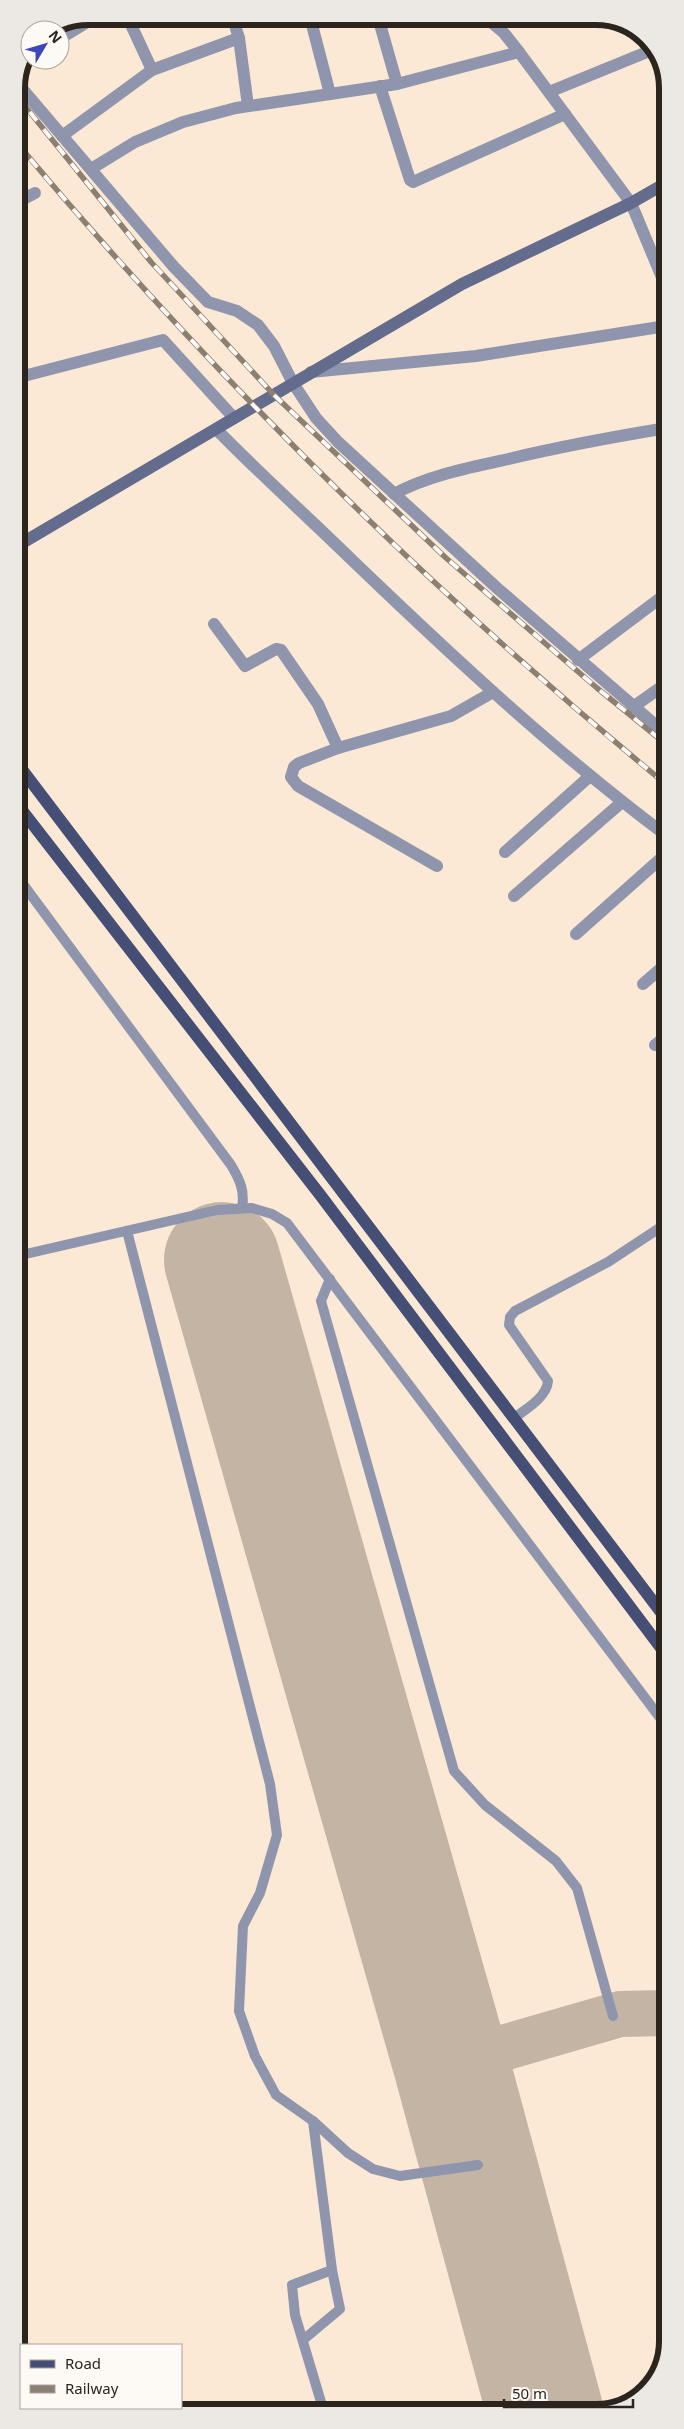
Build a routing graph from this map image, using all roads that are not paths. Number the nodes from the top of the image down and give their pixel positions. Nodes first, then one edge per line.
1 (131, 25) edge
2 (235, 25) edge
3 (312, 25) edge
4 (380, 25) edge
5 (494, 25) edge
6 (81, 26) edge
7 (70, 32) edge
8 (239, 38) junction
9 (519, 52) junction
10 (647, 52) edge
11 (152, 70) junction
12 (397, 84) junction
13 (380, 86) junction
14 (25, 92) edge
15 (549, 92) junction
16 (330, 94) junction
17 (248, 106) junction
18 (565, 114) junction
19 (62, 136) junction
20 (91, 169) junction
21 (659, 187) edge
22 (35, 194) dead end
23 (25, 199) edge
24 (631, 203) junction
25 (659, 270) edge
26 (659, 327) edge
27 (311, 372) junction
28 (25, 376) edge
29 (293, 383) junction
30 (234, 418) junction
31 (216, 429) junction
32 (659, 429) edge
33 (394, 494) junction
34 (25, 541) edge
35 (659, 599) edge
36 (214, 624) dead end
37 (578, 660) junction
38 (659, 688) edge
39 (493, 692) junction
40 (633, 706) junction
41 (659, 728) edge
42 (338, 748) junction
43 (25, 774) edge
44 (590, 776) junction
45 (622, 802) junction
46 (25, 814) edge
47 (659, 830) edge
48 (506, 852) dead end
49 (659, 860) edge
50 (437, 866) dead end
51 (25, 887) edge
52 (514, 896) dead end
53 (576, 934) dead end
54 (659, 971) edge
55 (643, 984) dead end
56 (659, 1042) edge
57 (655, 1045) dead end
58 (242, 1208) junction
59 (659, 1228) edge
60 (127, 1231) junction
61 (25, 1254) edge
62 (330, 1279) junction
63 (514, 1418) junction
64 (659, 1609) edge
65 (659, 1645) edge
66 (659, 1716) edge
67 (613, 2016) dead end
68 (313, 2120) junction
69 (478, 2165) dead end
70 (332, 2270) junction
71 (303, 2340) junction
72 (322, 2404) edge

1 - 11 street
2 - 8 street
3 - 16 street
4 - 12 street
5 - 9 street
6 - 7 street
8 - 11 street
8 - 17 street
9 - 12 street
9 - 15 street
10 - 15 street
11 - 19 street
12 - 13 street
13 - 16 street
13 - 18 street
14 - 19 street
15 - 18 street
16 - 17 street
17 - 20 street
18 - 24 street
19 - 20 street
20 - 29 street
21 - 24 street
22 - 23 street
24 - 25 street
24 - 27 street
26 - 27 street
27 - 29 street
28 - 30 street
29 - 30 street
29 - 33 street
30 - 31 street
31 - 34 street
31 - 39 street
32 - 33 street
33 - 37 street
35 - 37 street
36 - 42 street
37 - 40 street
38 - 40 street
39 - 42 street
39 - 44 street
40 - 41 street
42 - 50 street
43 - 63 main road
44 - 45 street
44 - 48 street
45 - 47 street
45 - 52 street
46 - 65 main road
49 - 53 street
51 - 58 lane
54 - 55 street
56 - 57 street
58 - 60 lane
58 - 62 lane
59 - 63 lane
60 - 61 lane
60 - 68 lane
62 - 66 lane
62 - 67 lane
63 - 64 main road
68 - 69 lane
68 - 70 lane
70 - 71 lane
70 - 71 lane
71 - 72 lane

